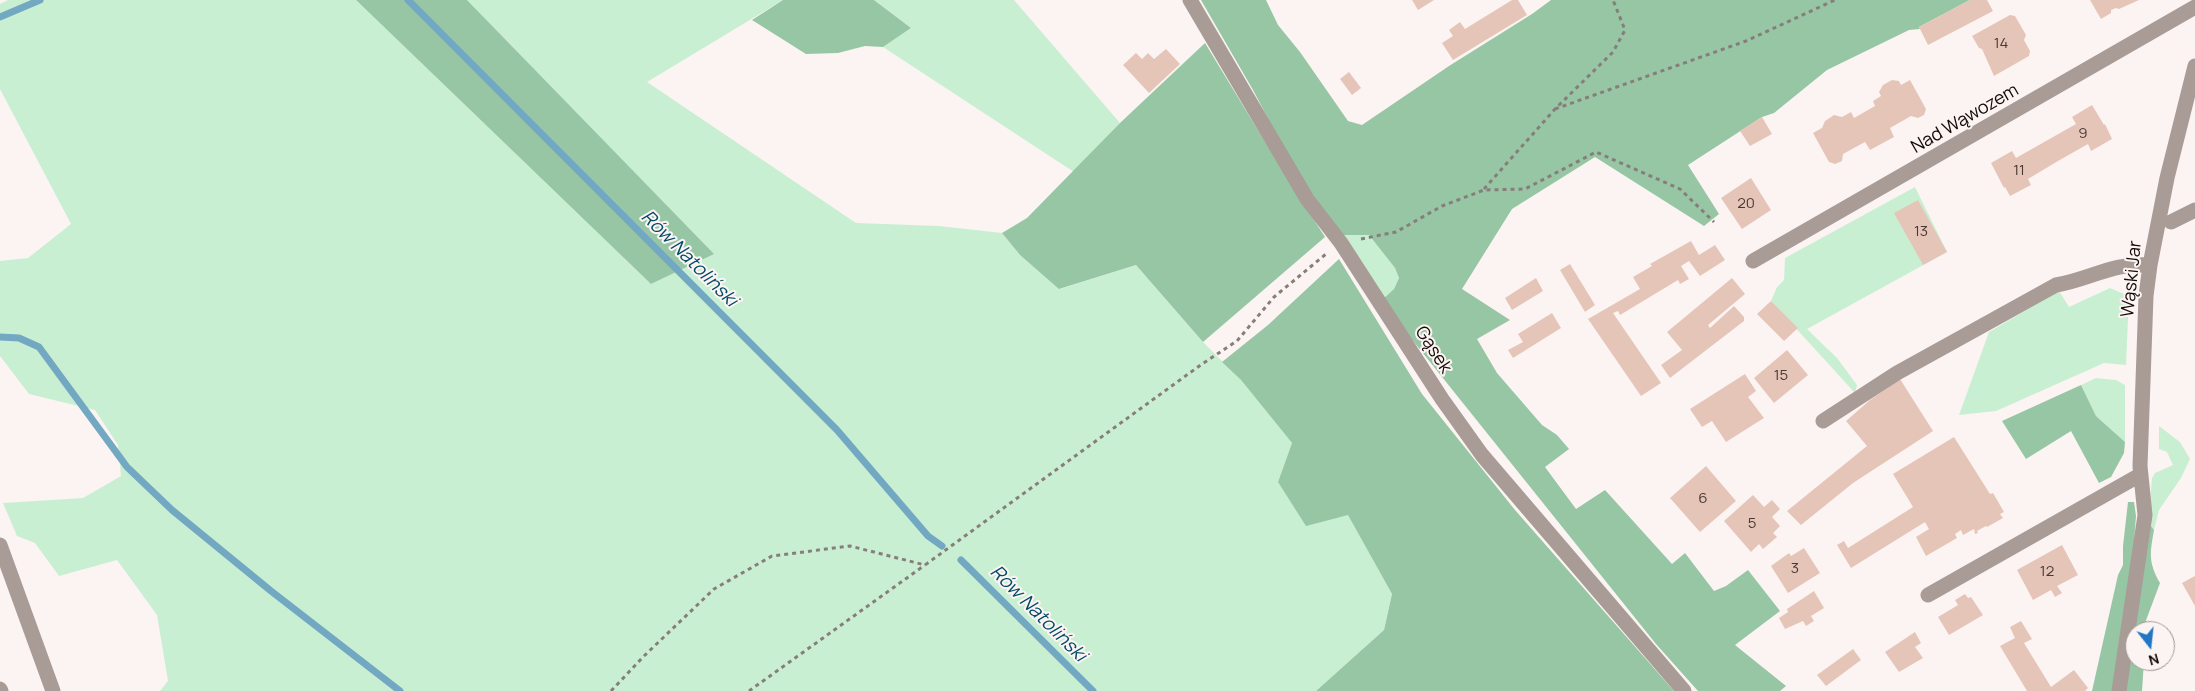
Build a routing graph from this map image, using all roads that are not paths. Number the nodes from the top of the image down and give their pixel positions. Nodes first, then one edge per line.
1 (1190, 0) edge
2 (2193, 15) edge
3 (2195, 66) edge
4 (2195, 210) edge
5 (2170, 222) dead end
6 (1753, 261) dead end
7 (2150, 265) junction
8 (1823, 421) dead end
9 (2140, 475) junction
10 (0, 545) edge
11 (1928, 595) dead end
12 (53, 691) edge
13 (1684, 691) edge
14 (2119, 691) edge

1 - 13 street, Gąsek
2 - 6 street, Nad Wąwozem
3 - 7 street, Wąski Jar
4 - 5 street
7 - 8 street
7 - 9 street, Wąski Jar
9 - 11 street
9 - 14 street, Wąski Jar
10 - 12 street

